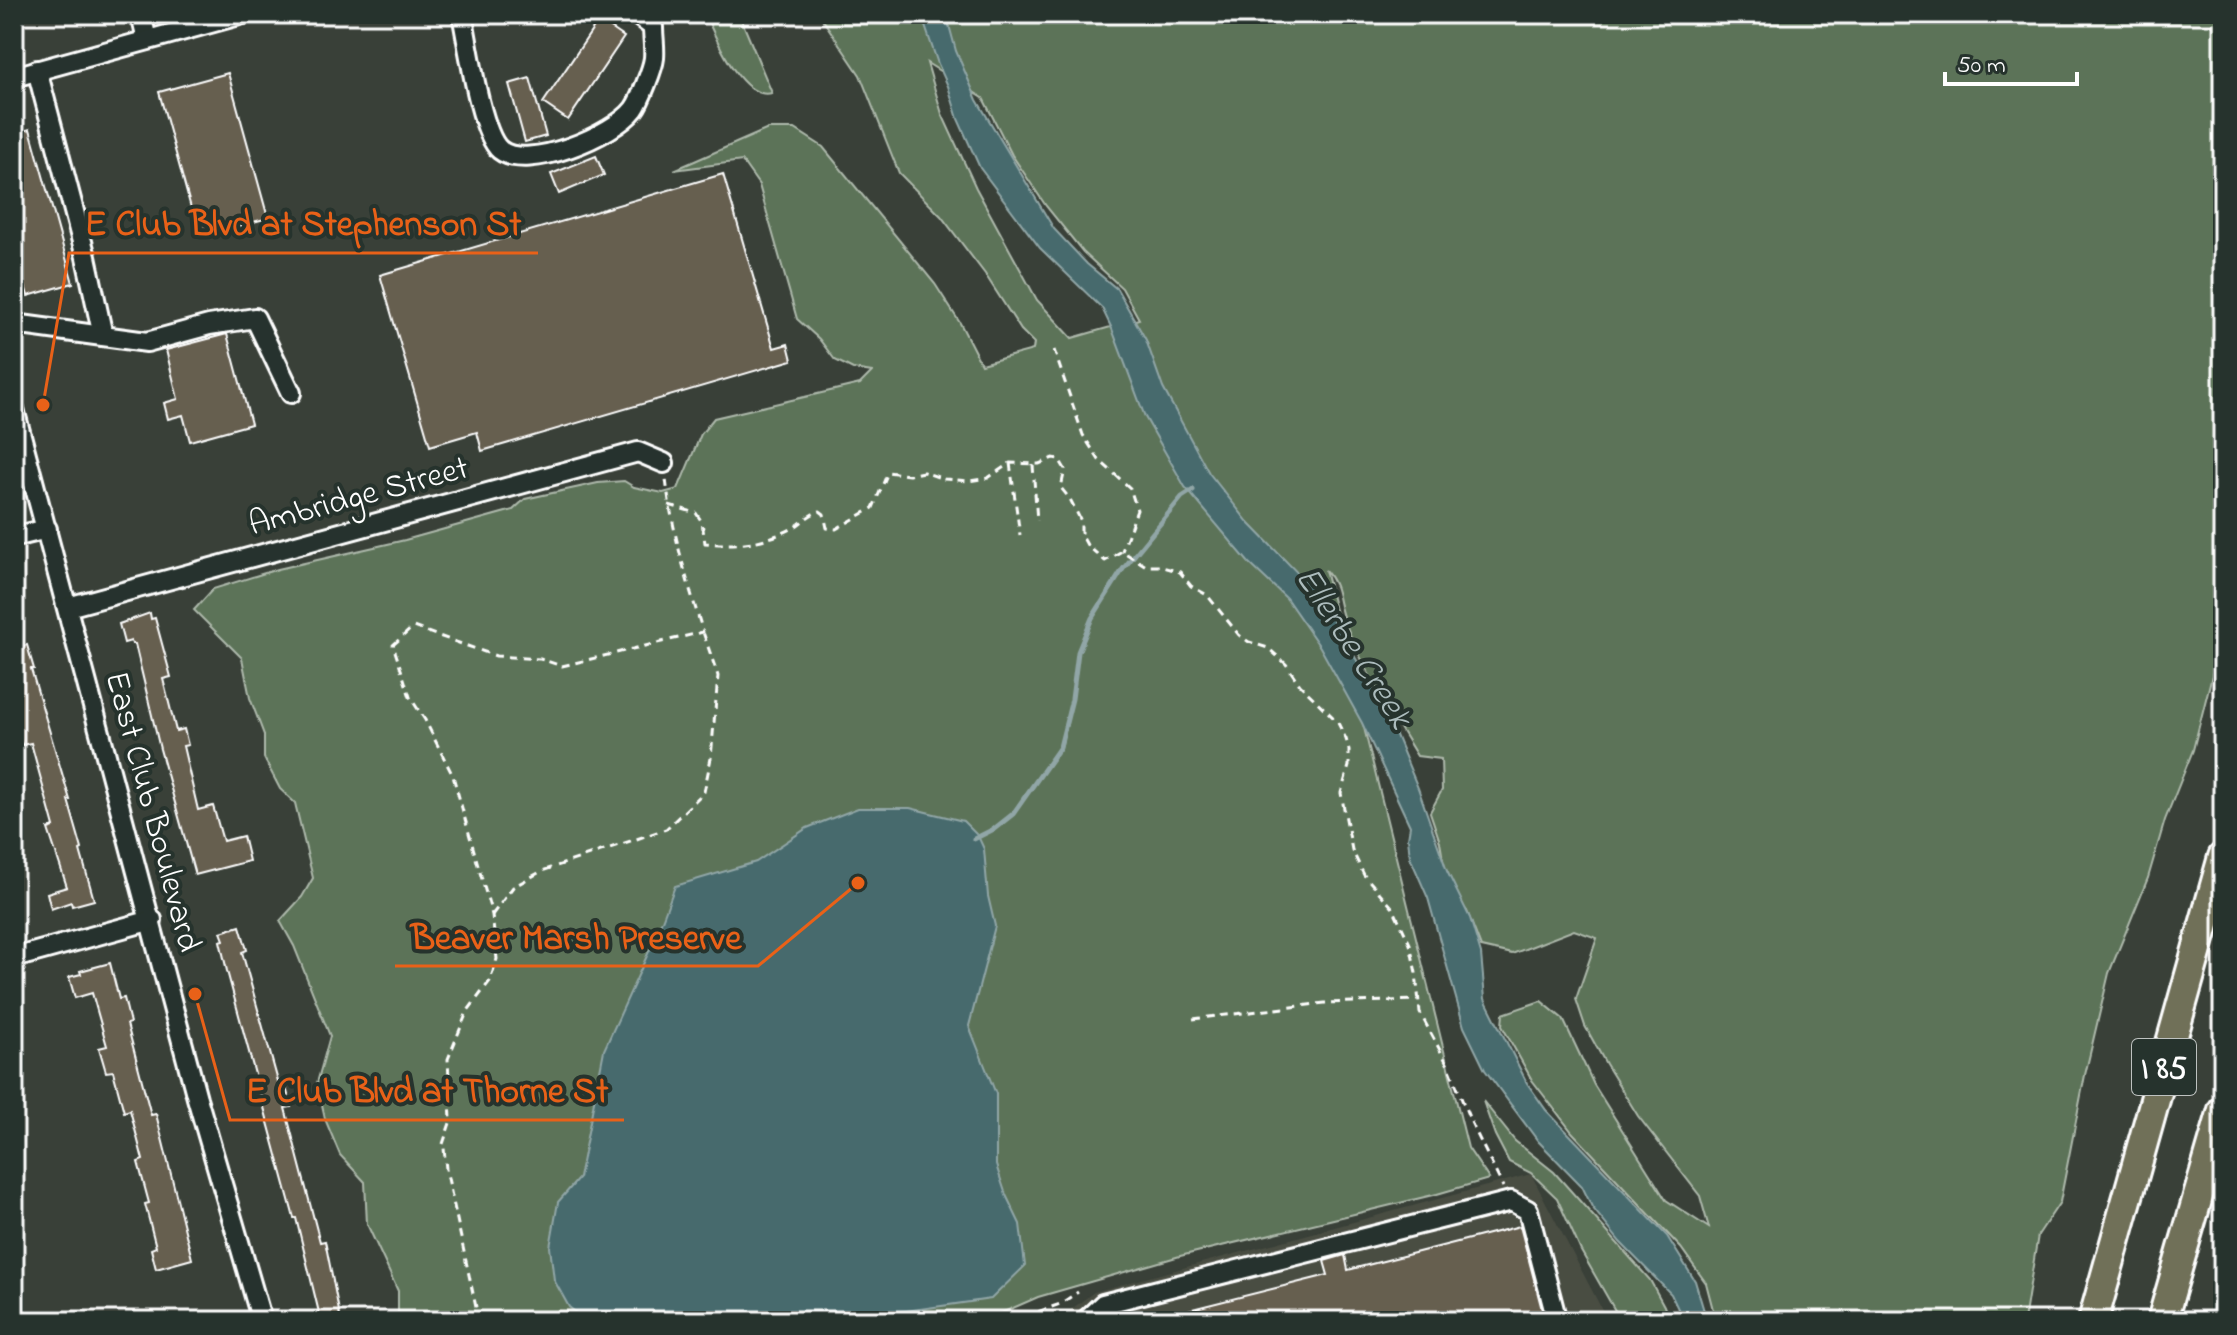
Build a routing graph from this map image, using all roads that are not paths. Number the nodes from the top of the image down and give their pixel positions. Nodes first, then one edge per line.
1 (141, 14) edge
2 (239, 14) edge
3 (462, 14) edge
4 (636, 14) edge
5 (147, 40) junction
6 (37, 70) junction
7 (14, 77) edge
8 (14, 324) edge
9 (103, 336) junction
10 (291, 393) dead end
11 (14, 409) edge
12 (664, 463) road end
13 (47, 529) junction
14 (14, 537) edge
15 (68, 607) junction
16 (2223, 857) edge
17 (152, 920) junction
18 (14, 958) edge
19 (2223, 1110) edge
20 (2204, 1178) junction
21 (262, 1321) edge
22 (1085, 1321) edge
23 (1557, 1321) edge
24 (2090, 1321) edge
25 (2162, 1321) edge
26 (2180, 1321) edge

1 - 5 street
2 - 5 street
3 - 4 street
5 - 6 street
6 - 7 street
6 - 9 street
8 - 9 street
9 - 10 street
11 - 13 street, East Club Boulevard
12 - 15 street, Ambridge Street
13 - 14 street
13 - 15 street, East Club Boulevard
15 - 17 street, East Club Boulevard
16 - 24 highway, I 85
17 - 18 street
17 - 21 street, East Club Boulevard
19 - 20 highway, I 85
20 - 25 highway, I 85
20 - 26 highway
22 - 23 street

